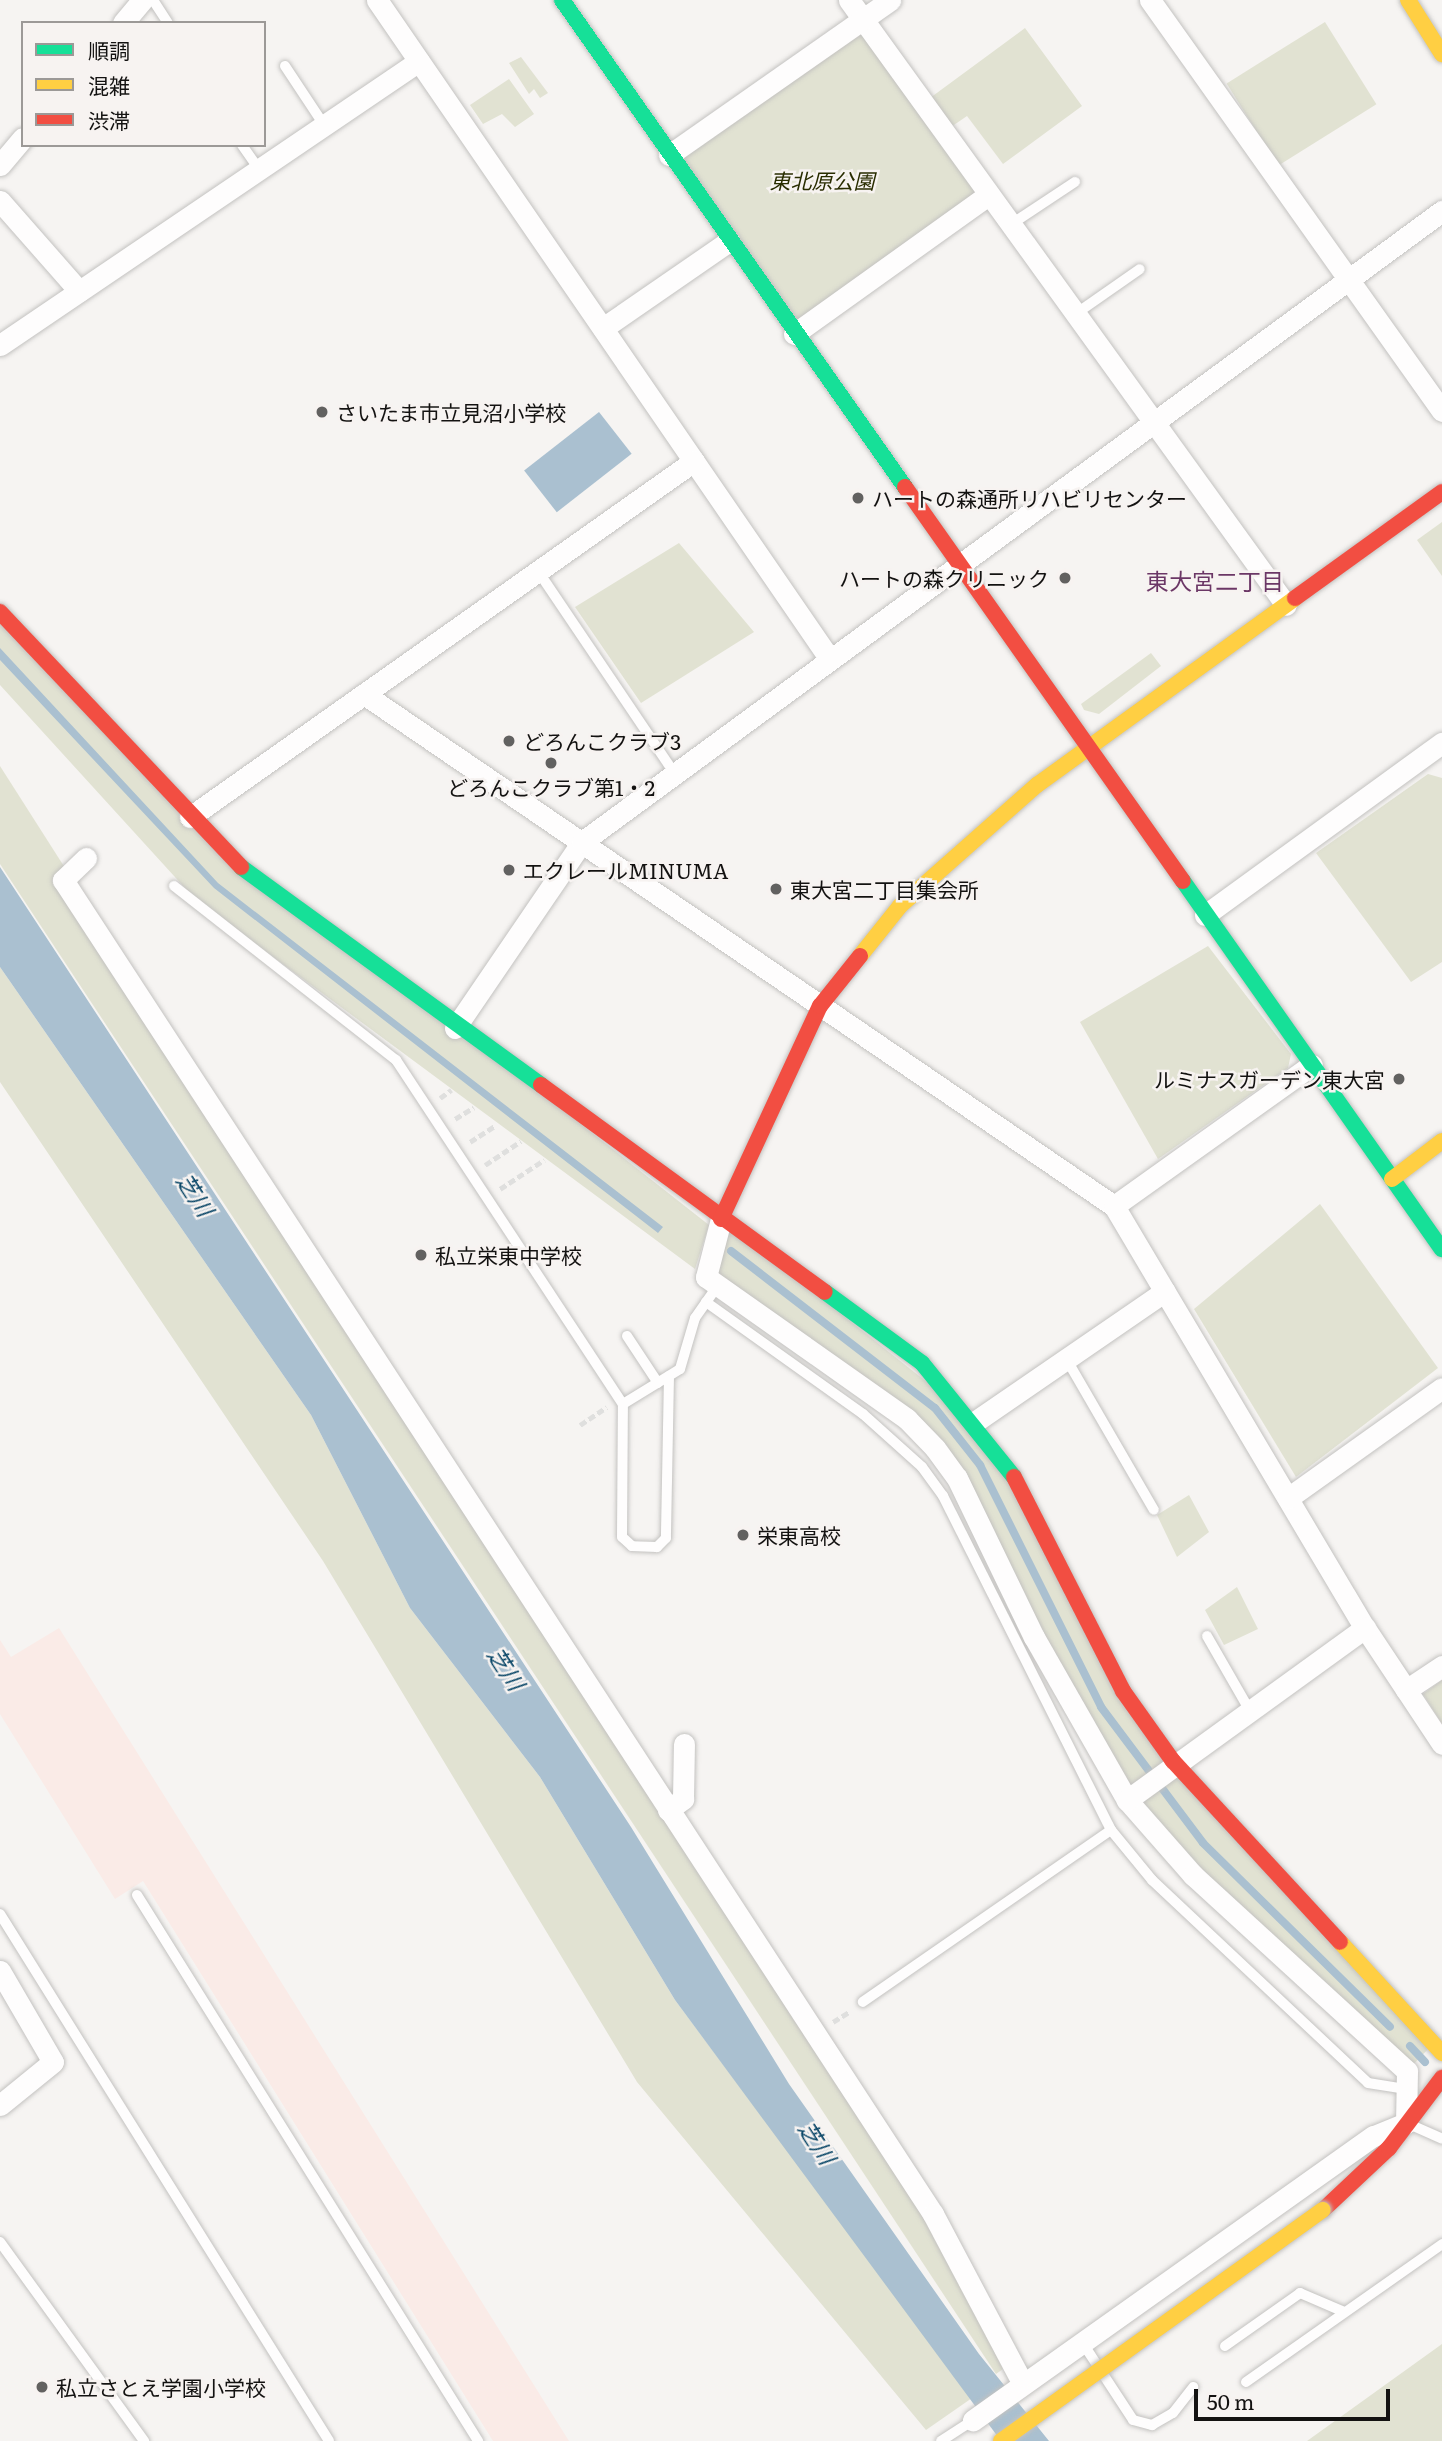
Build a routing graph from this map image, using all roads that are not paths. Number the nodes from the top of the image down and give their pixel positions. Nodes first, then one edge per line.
1 (142, 0) edge
2 (153, 0) edge
3 (377, 0) edge
4 (562, 0) edge
5 (849, 0) edge
6 (890, 0) edge
7 (1150, 0) edge
8 (1408, 0) edge
9 (863, 19) junction
10 (124, 21) edge
11 (167, 21) edge
12 (1442, 54) edge
13 (419, 61) junction
14 (285, 66) dead end
15 (324, 125) junction
16 (21, 140) edge
17 (243, 147) edge
18 (668, 155) junction
19 (0, 165) edge
20 (259, 169) junction
21 (1075, 182) dead end
22 (988, 195) junction
23 (0, 201) edge
24 (1442, 212) edge
25 (1010, 225) junction
26 (729, 241) junction
27 (1140, 269) dead end
28 (1349, 279) junction
29 (79, 291) junction
30 (1074, 315) junction
31 (603, 328) junction
32 (794, 334) junction
33 (0, 345) edge
34 (1442, 411) edge
35 (1152, 424) junction
36 (694, 461) junction
37 (1442, 492) edge
38 (957, 566) junction
39 (538, 571) junction
40 (1286, 605) junction
41 (0, 612) edge
42 (829, 658) junction
43 (364, 694) junction
44 (1440, 750) edge
45 (1088, 751) junction
46 (675, 774) junction
47 (190, 817) junction
48 (582, 842) junction
49 (86, 858) dead end
50 (174, 886) dead end
51 (1205, 915) junction
52 (820, 1006) junction
53 (455, 1028) junction
54 (1312, 1065) junction
55 (1442, 1141) edge
56 (1392, 1179) junction
57 (1114, 1206) junction
58 (721, 1219) junction
59 (1442, 1249) edge
60 (1165, 1291) junction
61 (712, 1294) junction
62 (627, 1336) dead end
63 (1067, 1360) junction
64 (669, 1376) junction
65 (657, 1383) junction
66 (1442, 1388) edge
67 (621, 1401) junction
68 (976, 1421) junction
69 (1287, 1498) junction
70 (1154, 1510) dead end
71 (1365, 1628) junction
72 (1208, 1636) dead end
73 (1442, 1666) edge
74 (1406, 1690) junction
75 (1249, 1709) junction
76 (684, 1744) dead end
77 (1442, 1744) edge
78 (1166, 1767) junction
79 (1127, 1800) junction
80 (668, 1810) junction
81 (1106, 1817) junction
82 (1111, 1830) junction
83 (137, 1895) dead end
84 (0, 1914) edge
85 (0, 1971) edge
86 (863, 2002) road end
87 (1442, 2053) edge
88 (1437, 2084) edge
89 (1407, 2089) junction
90 (0, 2105) edge
91 (1406, 2123) junction
92 (1442, 2139) edge
93 (0, 2242) edge
94 (1442, 2244) edge
95 (1342, 2311) junction
96 (1082, 2342) junction
97 (1225, 2346) dead end
98 (1246, 2382) dead end
99 (1020, 2386) junction
100 (1193, 2387) dead end
101 (972, 2420) joint
102 (144, 2441) edge
103 (329, 2441) edge
104 (478, 2441) edge
105 (941, 2441) edge
106 (1002, 2441) edge

1 - 10 street
2 - 11 lane
3 - 13 street
4 - 18 street
5 - 9 street
6 - 9 street
7 - 28 street
8 - 12 street
9 - 18 street
9 - 22 street
13 - 15 street
13 - 31 street
14 - 15 lane
15 - 20 street
16 - 19 street
17 - 20 lane
18 - 26 street
20 - 29 street
21 - 25 lane
22 - 25 street
22 - 32 street
23 - 29 street
24 - 28 street
25 - 30 street
26 - 31 street
26 - 32 street
27 - 30 lane
28 - 34 street
28 - 35 street
29 - 33 street
30 - 35 street
31 - 36 street
32 - 38 street
35 - 38 street
35 - 40 street
36 - 39 street
36 - 42 street
37 - 40 street
38 - 42 street
38 - 45 street
39 - 43 street
39 - 46 lane
40 - 45 street
41 - 47 street
42 - 46 street
43 - 47 street
43 - 48 street
44 - 51 street
45 - 51 street
45 - 52 street
46 - 48 street
47 - 53 street
48 - 52 street
48 - 53 street
49 - 80 street
50 - 67 lane
51 - 54 street
52 - 57 street
52 - 58 street
53 - 58 street
54 - 56 street
54 - 57 street
55 - 56 street
56 - 59 street
57 - 60 street
58 - 61 street
58 - 68 street
60 - 63 street
60 - 69 street
61 - 64 lane
61 - 79 street
61 - 81 lane
62 - 65 lane
63 - 68 street
63 - 70 lane
64 - 65 lane
64 - 67 lane
65 - 67 lane
66 - 69 street
68 - 78 street
69 - 71 street
71 - 74 street
71 - 75 street
72 - 75 lane
73 - 74 street
74 - 77 street
75 - 78 street
76 - 80 street
78 - 79 street
78 - 87 street
79 - 81 lane
79 - 89 street
80 - 99 street
81 - 82 lane
82 - 86 lane
82 - 89 lane
83 - 104 lane
84 - 103 lane
85 - 90 street
88 - 91 street
89 - 91 street
91 - 92 lane
91 - 96 street
91 - 106 street, bridge
93 - 102 lane
94 - 95 lane
95 - 97 lane
95 - 98 lane
96 - 99 street
96 - 100 lane
99 - 101 street
101 - 105 lane

